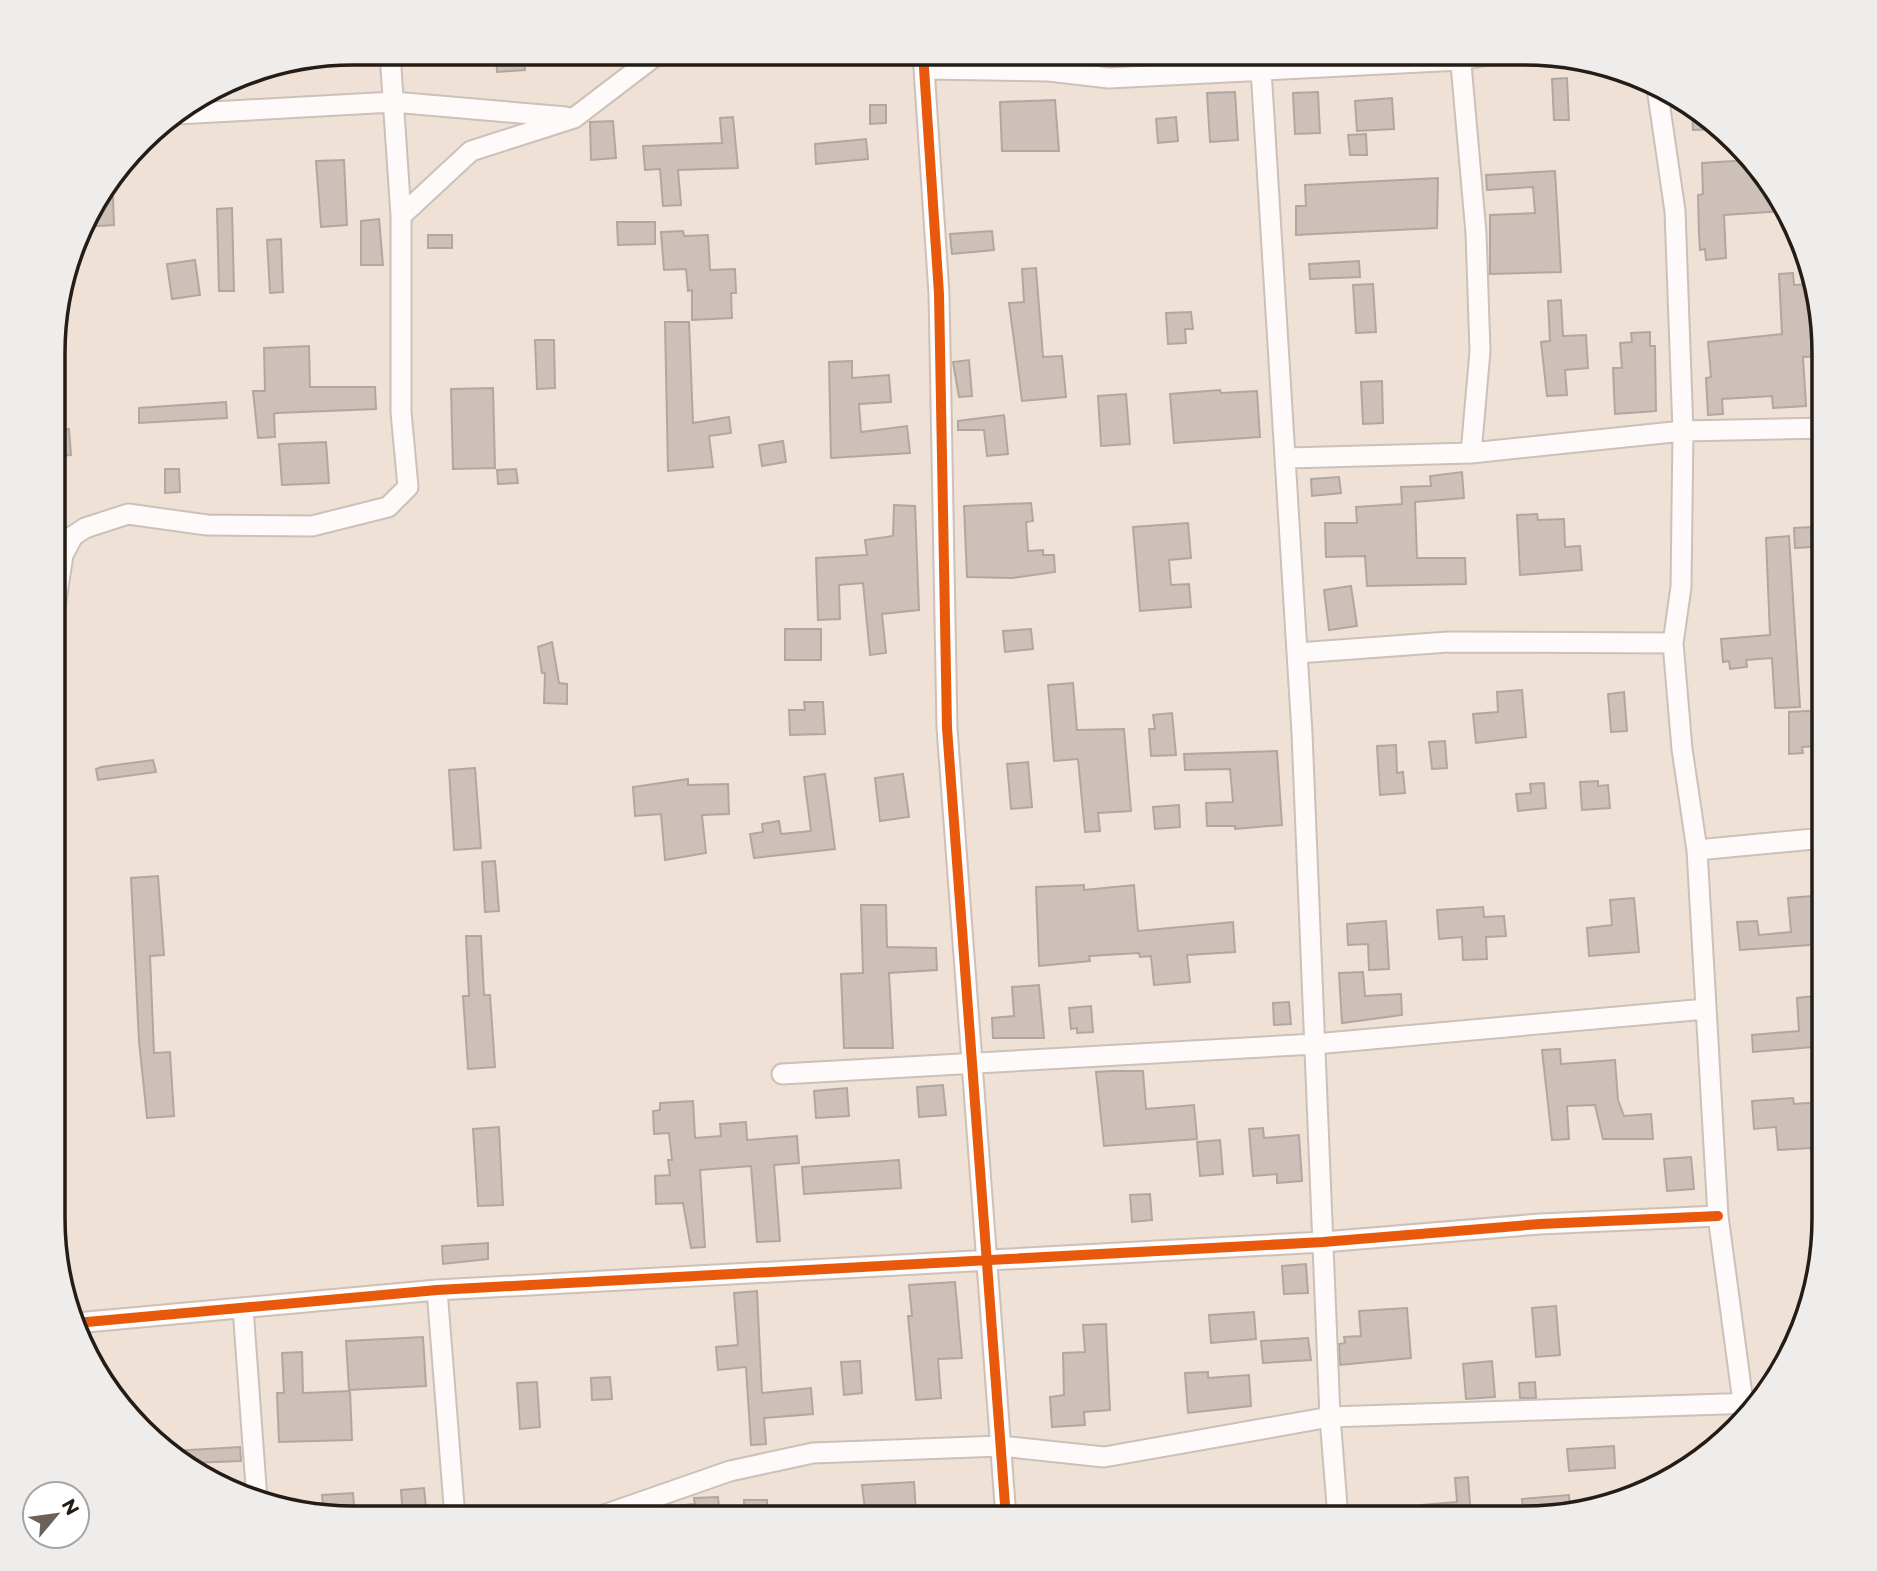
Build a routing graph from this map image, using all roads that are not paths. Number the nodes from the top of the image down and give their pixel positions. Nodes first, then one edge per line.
1 (391, 65) edge
2 (644, 65) edge
3 (924, 65) edge
4 (974, 65) edge
5 (1232, 65) edge
6 (1260, 65) edge
7 (1461, 65) edge
8 (1658, 98) edge
9 (393, 102) junction
10 (193, 113) edge
11 (574, 118) junction
12 (401, 216) junction
13 (1812, 428) edge
14 (1684, 431) junction
15 (1471, 453) junction
16 (1287, 458) junction
17 (65, 536) edge
18 (1673, 643) junction
19 (1298, 653) junction
20 (1812, 839) edge
21 (1697, 850) junction
22 (1706, 1009) junction
23 (1315, 1044) junction
24 (973, 1064) junction
25 (782, 1074) dead end
26 (1718, 1216) junction
27 (1323, 1242) junction
28 (988, 1260) junction
29 (437, 1290) junction
30 (243, 1308) junction
31 (85, 1322) edge
32 (1748, 1400) edge
33 (1741, 1408) edge
34 (1331, 1417) junction
35 (1001, 1446) junction
36 (256, 1489) edge
37 (454, 1506) edge
38 (629, 1506) edge
39 (1005, 1506) edge
40 (1337, 1506) edge

1 - 9 street
2 - 11 street
3 - 24 street
4 - 5 street
6 - 16 street
7 - 15 street
8 - 14 street
9 - 10 street
9 - 11 street
9 - 12 street
11 - 12 street
12 - 17 street
13 - 14 street
14 - 15 street
14 - 18 street
15 - 16 street
16 - 19 street
18 - 19 street
18 - 21 street
19 - 23 street
20 - 21 street
21 - 22 street
22 - 23 street
22 - 26 street
23 - 24 street
23 - 27 street
24 - 25 street
24 - 28 street
26 - 27 street
26 - 32 street
27 - 28 street
27 - 34 street
28 - 29 street
28 - 35 street
29 - 30 street
29 - 37 street
30 - 31 street
30 - 36 street
33 - 34 street
34 - 35 street
34 - 40 street
35 - 38 street
35 - 39 street

